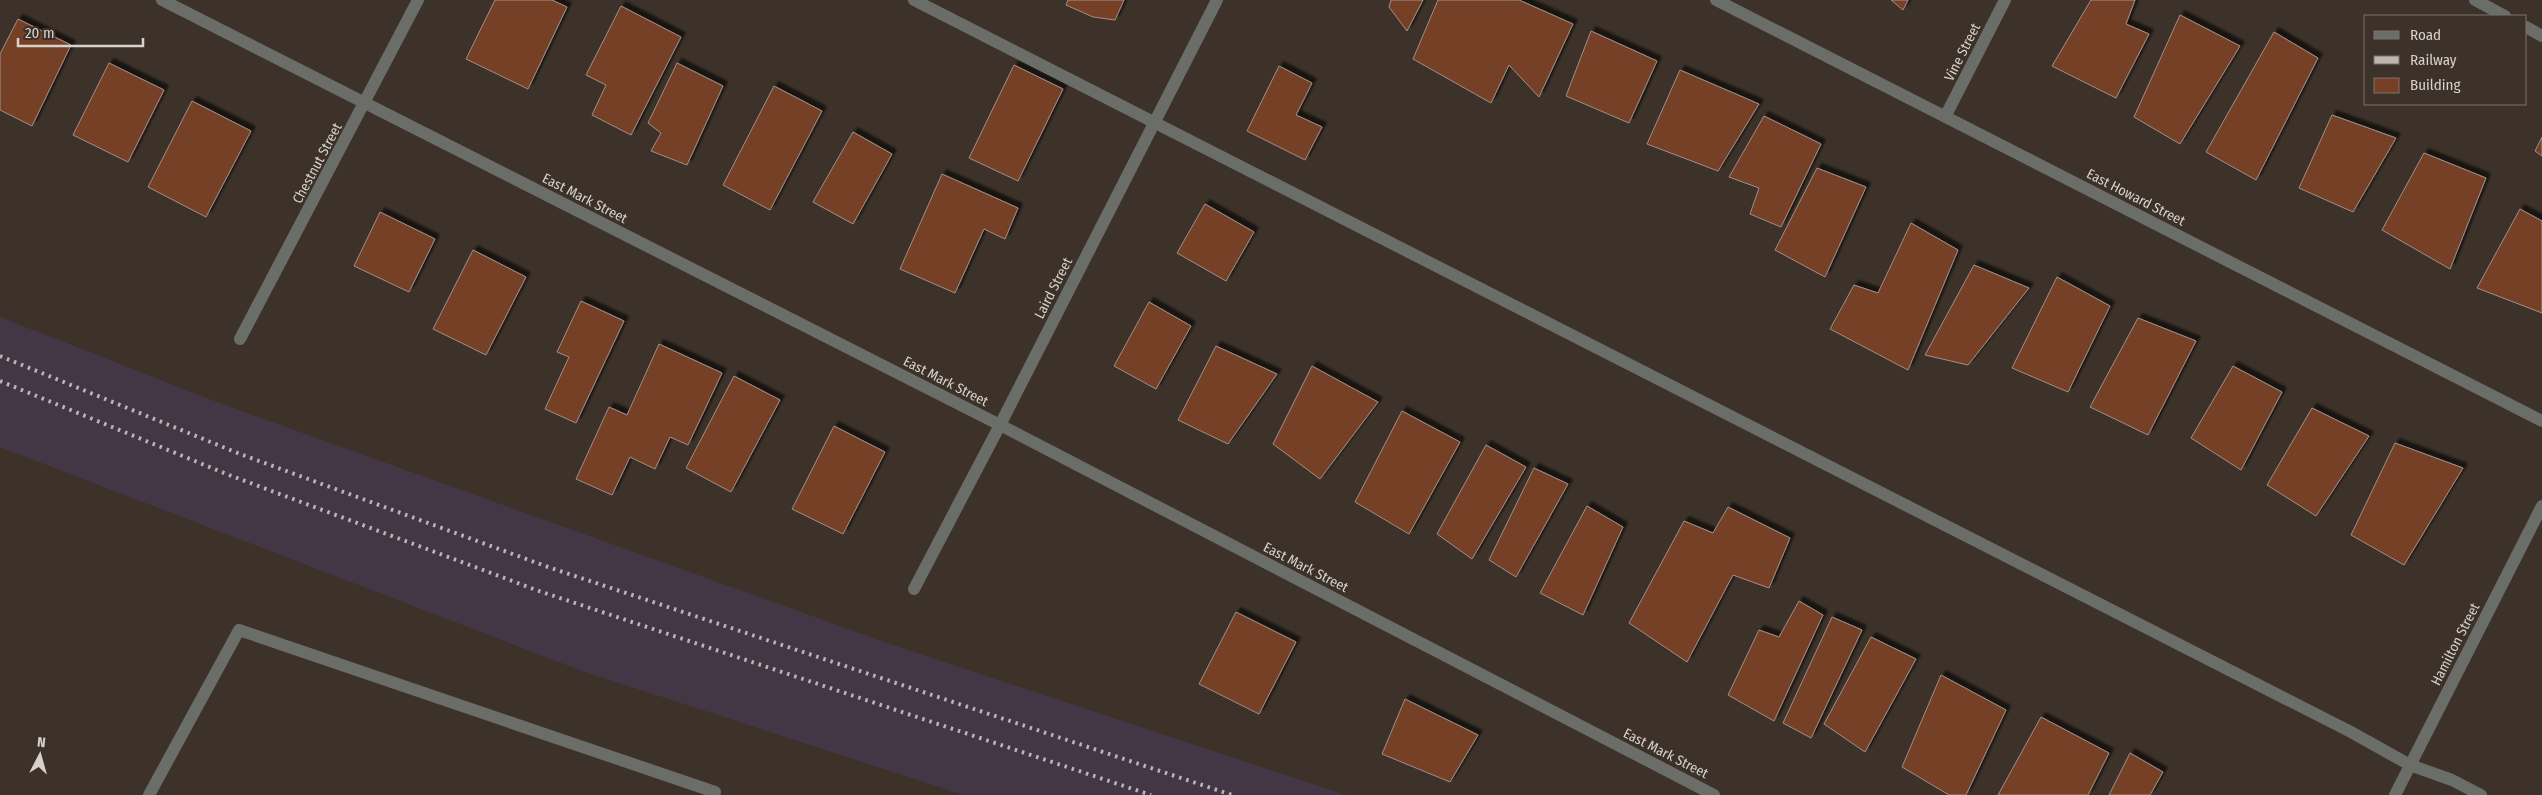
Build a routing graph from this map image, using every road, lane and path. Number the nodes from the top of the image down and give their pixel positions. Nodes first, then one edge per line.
1 (162, 0) edge
2 (418, 0) edge
3 (914, 0) edge
4 (1217, 0) edge
5 (1716, 0) edge
6 (2005, 0) edge
7 (2475, 0) edge
8 (2503, 15) edge
9 (2527, 28) edge
10 (2542, 36) edge
11 (366, 103) junction
12 (1945, 117) junction
13 (1154, 122) junction
14 (240, 339) dead end
15 (2542, 422) edge
16 (1000, 425) junction
17 (2542, 506) edge
18 (914, 589) dead end
19 (2410, 765) junction
20 (716, 792) dead end
21 (149, 795) edge
22 (1714, 795) edge
23 (2395, 795) edge
24 (2481, 795) edge

1 - 11 street, East Mark Street
2 - 11 street, Chestnut Street
3 - 13 street
4 - 13 street, Laird Street
5 - 12 street, East Howard Street
6 - 12 street, Vine Street
7 - 8 street
9 - 10 street
11 - 14 street, Chestnut Street
11 - 16 street, East Mark Street
12 - 15 street, East Howard Street
13 - 16 street, Laird Street
13 - 19 street
16 - 18 street, Laird Street
16 - 22 street, East Mark Street
17 - 19 street, Hamilton Street
19 - 23 street, Hamilton Street
19 - 24 street
20 - 21 street

